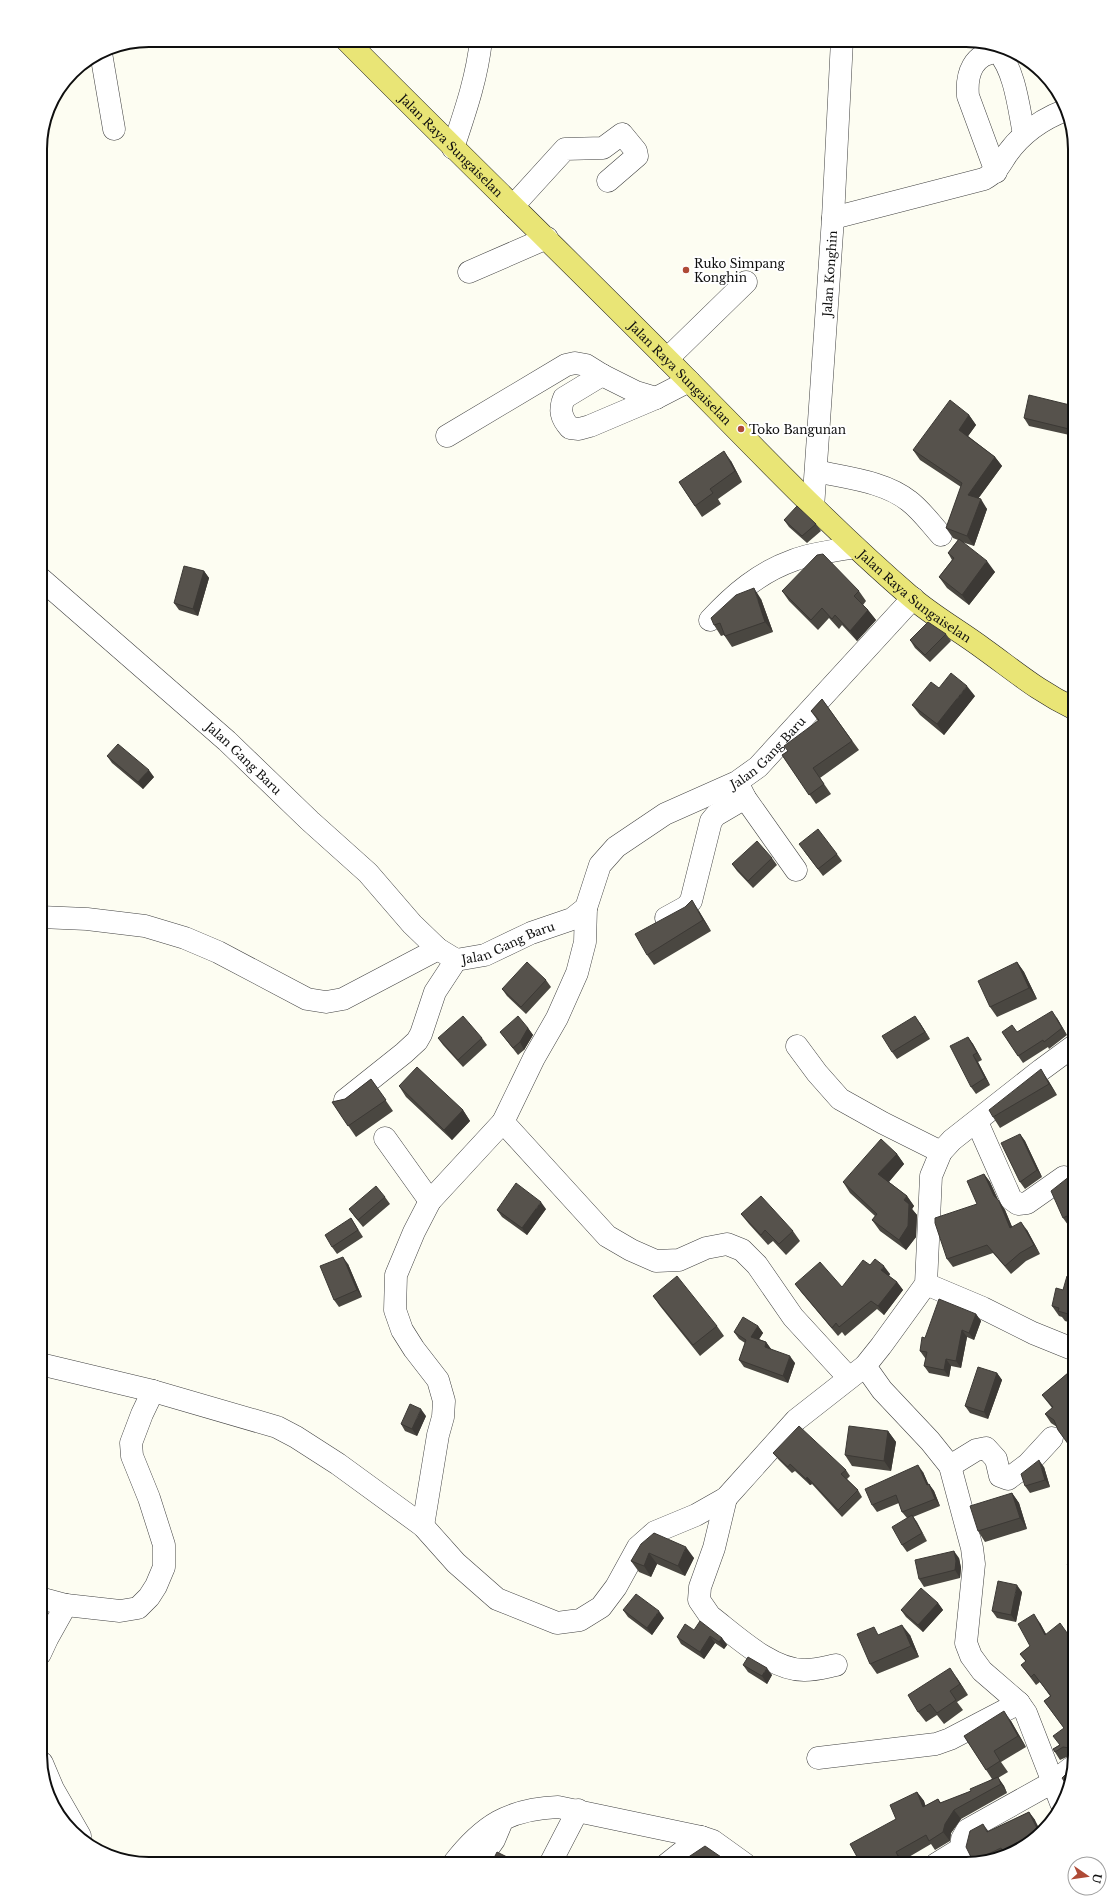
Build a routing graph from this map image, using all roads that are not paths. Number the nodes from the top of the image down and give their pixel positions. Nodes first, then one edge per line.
1 (353, 47) edge
2 (480, 47) edge
3 (842, 47) edge
4 (102, 59) edge
5 (1061, 112) edge
6 (114, 129) dead end
7 (1024, 134) junction
8 (453, 148) junction
9 (996, 172) junction
10 (608, 181) dead end
11 (513, 206) junction
12 (833, 218) junction
13 (547, 238) junction
14 (468, 272) dead end
15 (746, 282) dead end
16 (667, 359) junction
17 (602, 375) junction
18 (689, 381) junction
19 (656, 398) junction
20 (447, 436) dead end
21 (816, 471) junction
22 (813, 508) junction
23 (941, 535) dead end
24 (855, 547) junction
25 (47, 584) edge
26 (913, 598) junction
27 (710, 620) edge
28 (1068, 706) edge
29 (741, 790) junction
30 (796, 870) dead end
31 (586, 908) junction
32 (47, 917) edge
33 (647, 928) edge
34 (447, 954) junction
35 (797, 1046) dead end
36 (1068, 1050) edge
37 (345, 1100) edge
38 (503, 1122) junction
39 (977, 1122) junction
40 (385, 1138) dead end
41 (941, 1152) junction
42 (1064, 1177) dead end
43 (430, 1201) junction
44 (926, 1284) junction
45 (1068, 1347) edge
46 (47, 1366) edge
47 (857, 1372) junction
48 (153, 1390) junction
49 (1052, 1438) dead end
50 (950, 1466) junction
51 (726, 1498) junction
52 (423, 1526) junction
53 (47, 1600) edge
54 (66, 1605) junction
55 (47, 1641) edge
56 (836, 1665) dead end
57 (1019, 1703) junction
58 (818, 1758) dead end
59 (1066, 1772) edge
60 (1053, 1782) junction
61 (51, 1785) edge
62 (1058, 1798) edge
63 (578, 1810) junction
64 (502, 1821) junction
65 (72, 1822) edge
66 (701, 1837) junction
67 (459, 1857) edge
68 (482, 1857) edge
69 (554, 1857) edge
70 (676, 1857) edge
71 (735, 1857) edge
72 (947, 1857) edge

1 - 8 main road, Jalan Raya Sungaiselan
2 - 8 street
3 - 12 street, Jalan Konghin
4 - 6 street
5 - 7 street
7 - 9 street
7 - 9 street
8 - 11 main road, Jalan Raya Sungaiselan
9 - 12 street
10 - 11 street
11 - 13 main road, Jalan Raya Sungaiselan
12 - 21 street, Jalan Konghin
13 - 14 street
13 - 16 main road, Jalan Raya Sungaiselan
15 - 16 street
16 - 18 main road, Jalan Raya Sungaiselan
17 - 19 street
17 - 19 street
17 - 20 street
18 - 19 street
18 - 22 main road, Jalan Raya Sungaiselan
21 - 22 street, Jalan Konghin
21 - 23 street
22 - 24 main road, Jalan Raya Sungaiselan
24 - 26 main road, Jalan Raya Sungaiselan
24 - 27 street
25 - 34 street, Jalan Gang Baru
26 - 28 main road, Jalan Raya Sungaiselan
26 - 29 street, Jalan Gang Baru
29 - 30 street
29 - 31 street, Jalan Gang Baru
29 - 33 street
31 - 34 street, Jalan Gang Baru
31 - 38 street
32 - 34 street
34 - 37 street
35 - 41 street
36 - 39 street
38 - 43 street
38 - 47 street
39 - 41 street
39 - 42 street
40 - 43 street
41 - 44 street
43 - 52 street
44 - 45 street
44 - 47 street
46 - 48 street
47 - 50 street
47 - 51 street
48 - 52 street
48 - 54 street
49 - 50 street
50 - 57 street
51 - 52 street
51 - 56 street
53 - 54 street
54 - 55 street
57 - 58 street
57 - 60 street
59 - 60 street
60 - 62 street
60 - 72 street
61 - 65 street
63 - 64 street
63 - 66 street
63 - 69 street
64 - 67 street
64 - 68 street
66 - 70 street
66 - 71 street

